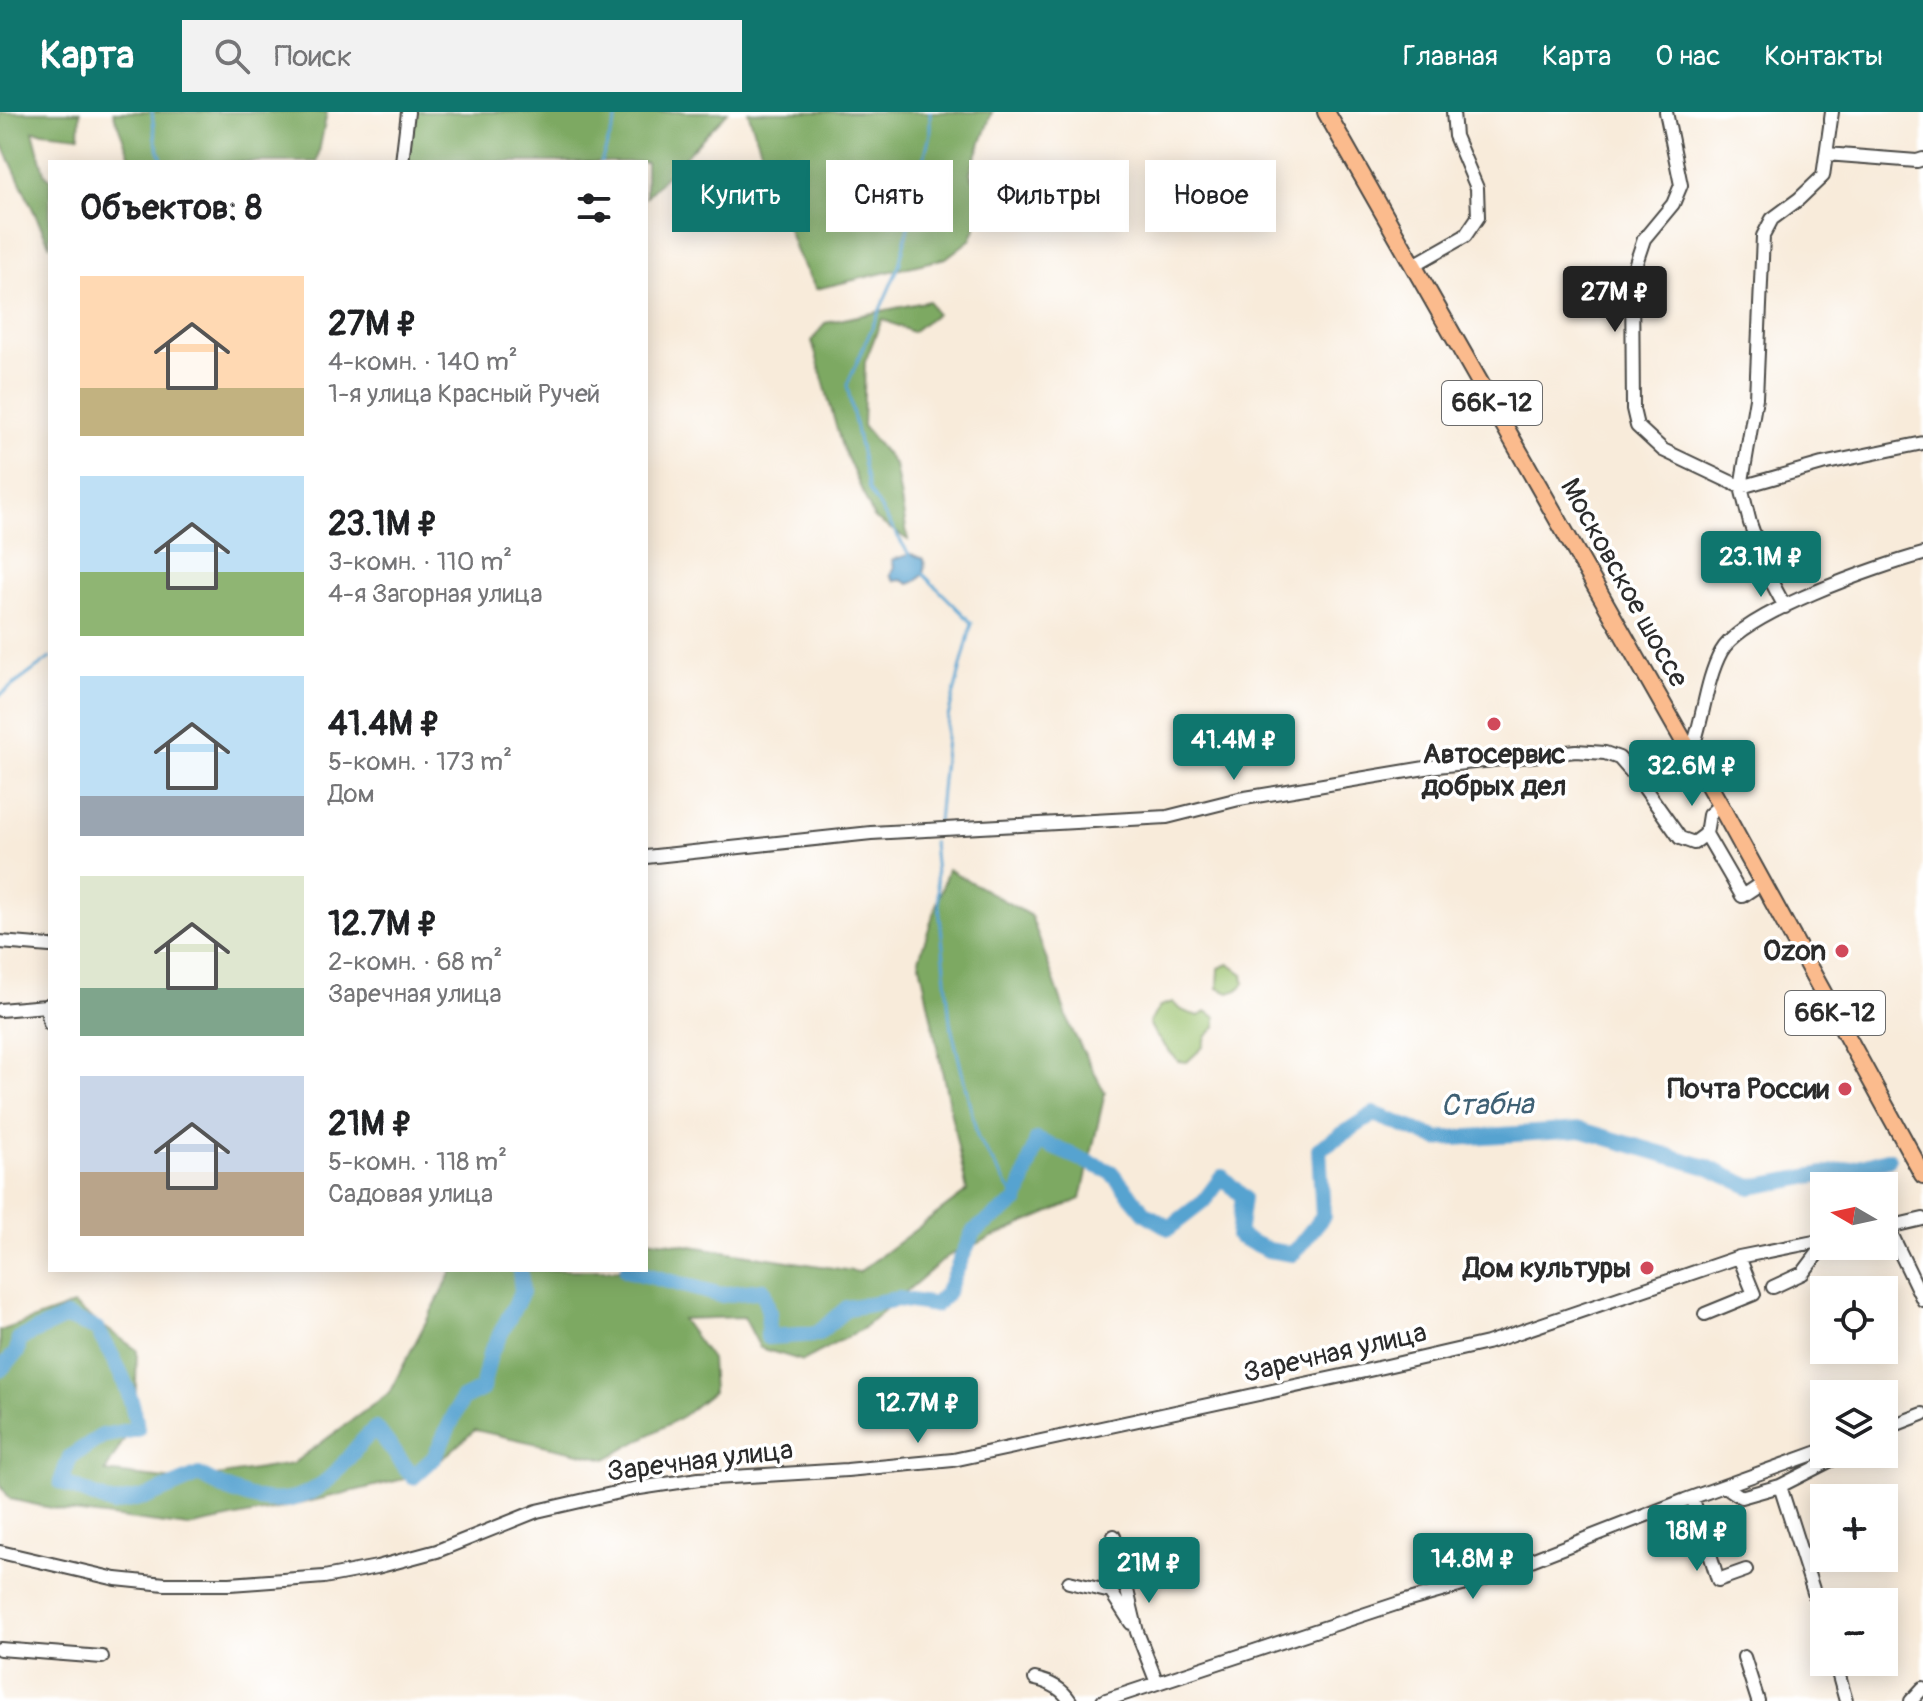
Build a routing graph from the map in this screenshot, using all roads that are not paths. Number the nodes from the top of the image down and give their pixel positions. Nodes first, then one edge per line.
1 (408, 112) edge
2 (1326, 112) edge
3 (1453, 112) edge
4 (1666, 112) edge
5 (1832, 112) edge
6 (1826, 154) junction
7 (1923, 159) edge
8 (402, 160) edge
9 (1414, 265) junction
10 (1923, 443) edge
11 (1741, 487) junction
12 (1923, 554) edge
13 (1785, 607) junction
14 (1687, 748) junction
15 (1720, 805) junction
16 (1706, 834) junction
17 (648, 857) edge
18 (1763, 882) junction
19 (0, 942) edge
20 (48, 946) edge
21 (48, 1005) edge
22 (0, 1010) edge
23 (1923, 1175) edge
24 (1923, 1219) edge
25 (1898, 1224) edge
26 (1810, 1244) edge
27 (1898, 1251) edge
28 (1739, 1257) junction
29 (1812, 1260) edge
30 (1773, 1287) dead end
31 (1923, 1300) edge
32 (1705, 1314) dead end
33 (1923, 1414) edge
34 (1898, 1424) edge
35 (1810, 1455) edge
36 (1815, 1468) edge
37 (1725, 1486) junction
38 (1780, 1486) junction
39 (1693, 1499) junction
40 (1114, 1536) dead end
41 (0, 1552) edge
42 (1746, 1570) dead end
43 (1069, 1582) dead end
44 (1813, 1588) edge
45 (1137, 1632) junction
46 (0, 1649) edge
47 (102, 1657) dead end
48 (1744, 1657) dead end
49 (1839, 1676) edge
50 (1035, 1679) dead end
51 (1157, 1683) junction
52 (1923, 1688) edge
53 (1070, 1701) edge
54 (1103, 1701) edge
55 (1758, 1701) edge
56 (1846, 1701) edge
57 (1911, 1701) edge

1 - 8 street
2 - 9 main road, Московское шоссе / 66К-12
3 - 9 street
4 - 11 street
5 - 6 street
6 - 7 street
6 - 11 street
9 - 14 main road, Московское шоссе / 66К-12
10 - 11 street
11 - 13 street
12 - 13 street
13 - 14 street
14 - 15 main road, Московское шоссе / 66К-12
15 - 16 street
15 - 18 main road, Московское шоссе / 66К-12
16 - 17 street
16 - 18 street
18 - 23 main road, Московское шоссе / 66К-12
19 - 20 street
21 - 22 street
24 - 25 street
26 - 28 street, Заречная улица
27 - 31 street
28 - 32 street
28 - 41 street, Заречная улица
29 - 30 street
33 - 34 street
35 - 37 street
36 - 38 street
37 - 38 street
37 - 39 street
38 - 44 street
39 - 42 street
39 - 51 street
40 - 45 street
43 - 45 street
45 - 51 street
46 - 47 street
48 - 55 street
49 - 56 street
50 - 53 street
51 - 54 street
52 - 57 street

